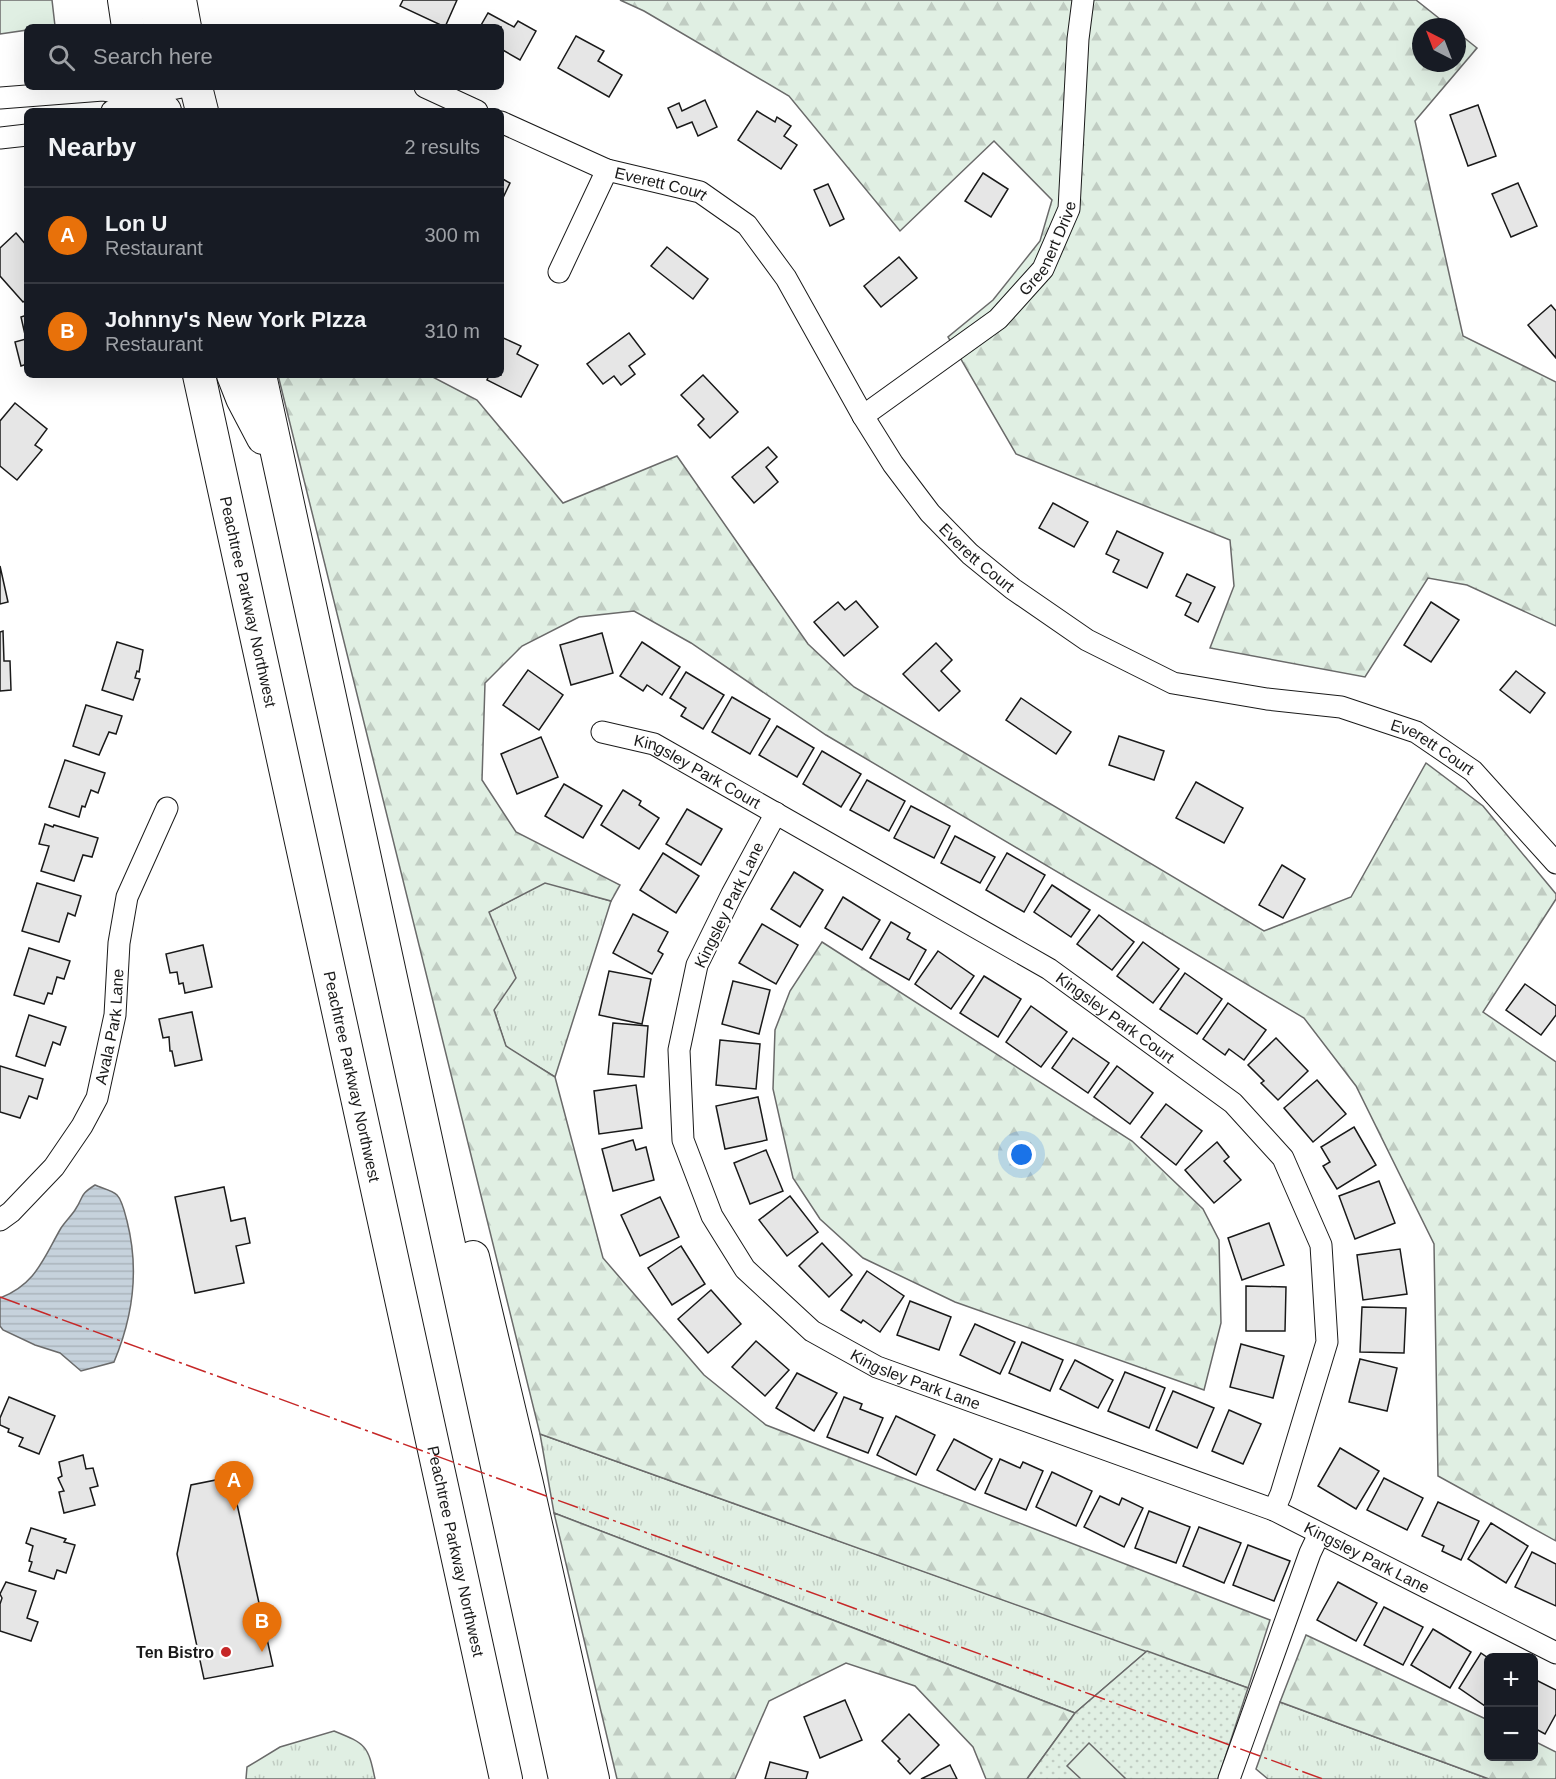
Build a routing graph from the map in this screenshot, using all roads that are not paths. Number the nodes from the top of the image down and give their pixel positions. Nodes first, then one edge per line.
1 (124, 0) edge
2 (155, 0) edge
3 (180, 0) edge
4 (1083, 0) edge
5 (128, 24) edge
6 (159, 24) edge
7 (184, 24) edge
8 (174, 90) edge
9 (197, 90) edge
10 (432, 90) edge
11 (0, 98) edge
12 (147, 101) edge
13 (122, 108) edge
14 (201, 108) edge
15 (470, 108) edge
16 (504, 123) edge
17 (24, 135) edge
18 (0, 138) edge
19 (607, 170) junction
20 (559, 272) dead end
21 (200, 378) edge
22 (234, 378) edge
23 (261, 378) edge
24 (862, 416) junction
25 (279, 464) junction
26 (602, 732) dead end
27 (167, 808) dead end
28 (776, 813) junction
29 (1556, 863) edge
30 (405, 1042) junction
31 (0, 1220) edge
32 (1274, 1510) junction
33 (1319, 1534) junction
34 (1556, 1653) edge
35 (506, 1779) edge
36 (565, 1779) edge
37 (593, 1779) edge
38 (1229, 1779) edge

1 - 5 highway
2 - 6 highway
3 - 7 highway
4 - 24 street, Greenert Drive
8 - 12 street
9 - 14 highway
10 - 15 street
11 - 12 street
12 - 13 street
16 - 19 street, Everett Court
17 - 18 street
19 - 20 street
19 - 24 street, Everett Court
21 - 35 highway, Peachtree Parkway Northwest
22 - 25 highway
23 - 25 highway
24 - 29 street, Everett Court
25 - 30 highway
26 - 28 street, Kingsley Park Court
27 - 31 street, Avala Park Lane
28 - 32 street, Kingsley Park Court
28 - 32 street, Kingsley Park Lane
30 - 36 highway
30 - 37 highway
32 - 33 street, Kingsley Park Lane
33 - 34 street, Kingsley Park Lane
33 - 38 street

